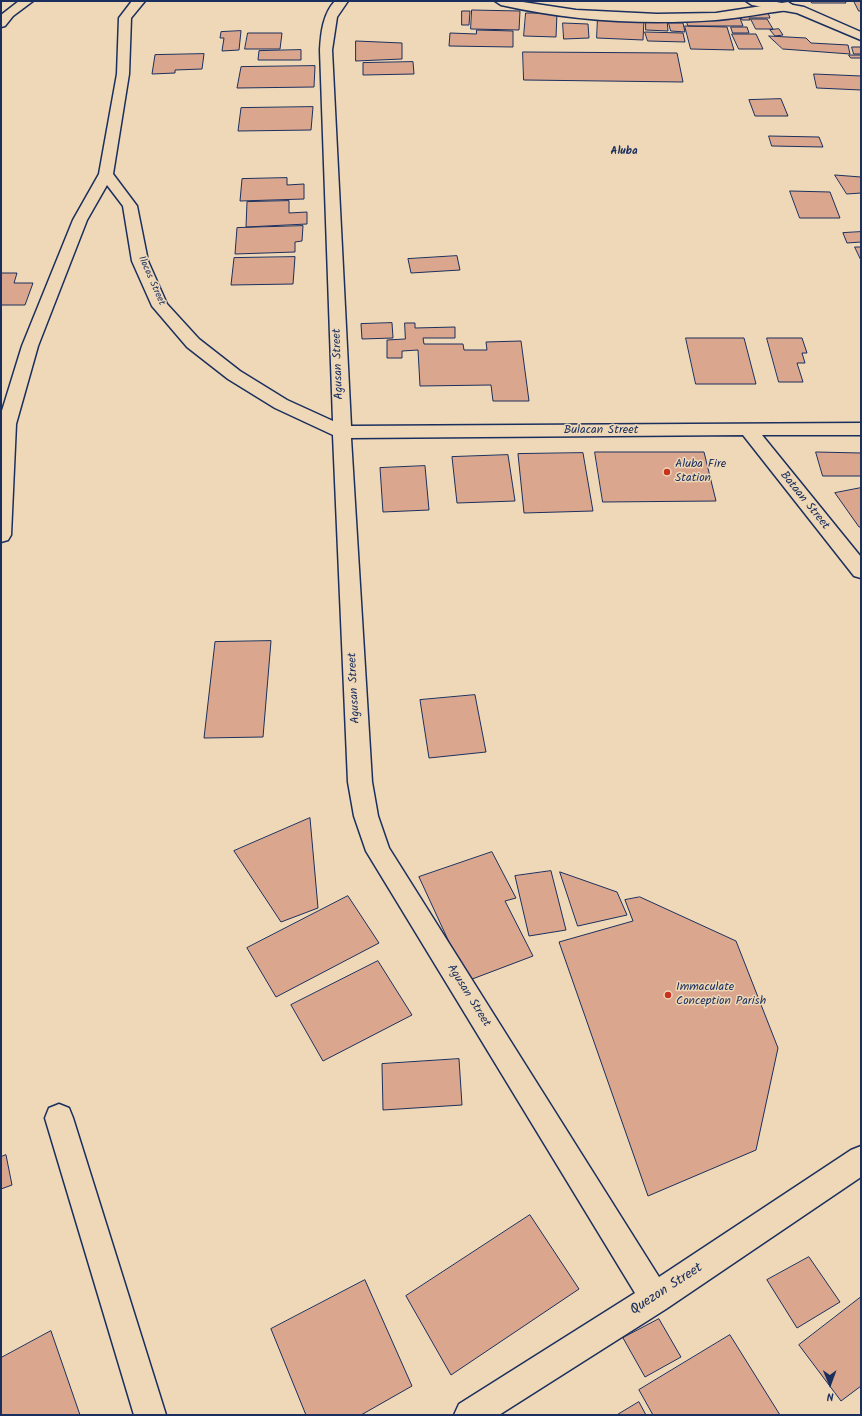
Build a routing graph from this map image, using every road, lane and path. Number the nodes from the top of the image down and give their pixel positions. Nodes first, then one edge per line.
1 (27, 1) edge
2 (139, 1) edge
3 (342, 1) edge
4 (501, 1) edge
5 (752, 1) edge
6 (786, 4) edge
7 (1, 23) edge
8 (858, 33) edge
9 (106, 174) junction
10 (861, 429) edge
11 (748, 430) junction
12 (342, 432) junction
13 (1, 535) edge
14 (861, 571) edge
15 (59, 1118) dead end
16 (861, 1160) edge
17 (655, 1298) junction
18 (150, 1415) edge
19 (470, 1415) edge

1 - 7 street
2 - 9 street
3 - 12 street, Agusan Street
4 - 6 street
5 - 6 street
6 - 8 street
9 - 12 street, Ilocos Street
9 - 13 street
10 - 11 street, Bulacan Street
11 - 12 street, Bulacan Street
11 - 14 street, Bataan Street
12 - 17 street, Agusan Street
15 - 18 street
16 - 17 street, Quezon Street
17 - 19 street, Quezon Street

